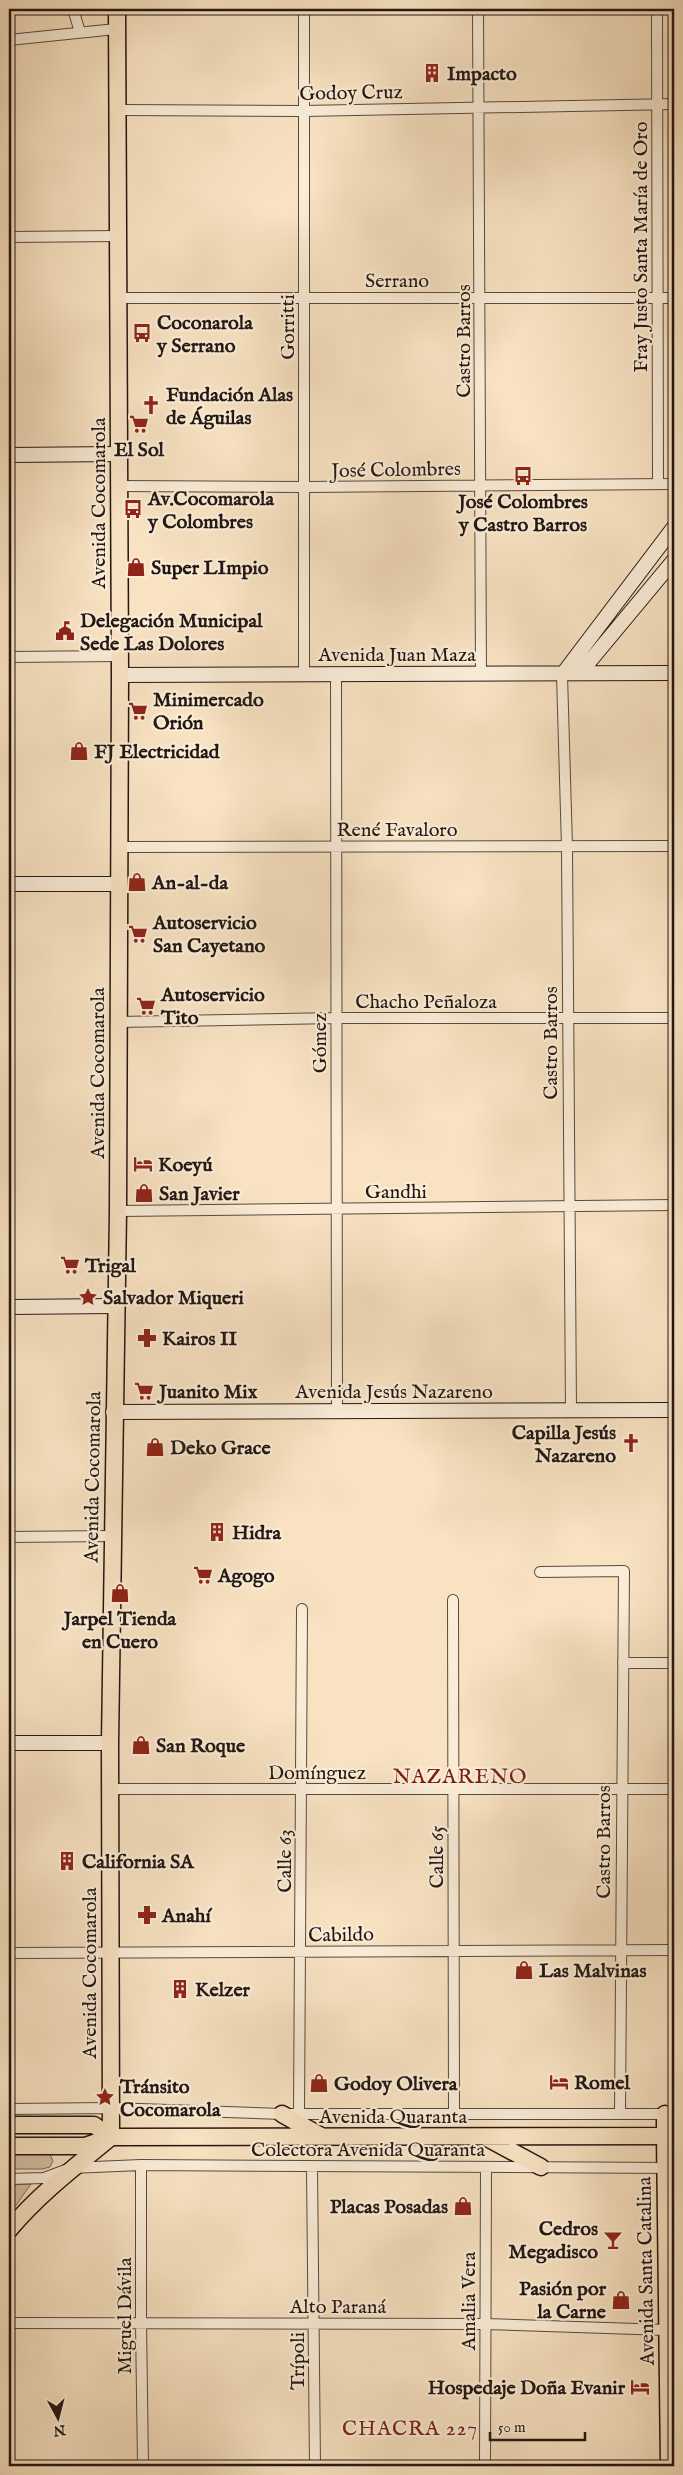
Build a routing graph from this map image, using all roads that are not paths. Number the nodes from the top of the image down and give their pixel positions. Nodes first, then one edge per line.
1 (73, 9) edge
2 (116, 9) edge
3 (304, 9) edge
4 (478, 9) edge
5 (657, 9) edge
6 (116, 29) junction
7 (80, 32) junction
8 (9, 40) edge
9 (657, 104) junction
10 (674, 104) edge
11 (478, 106) junction
12 (119, 110) junction
13 (303, 111) junction
14 (118, 236) junction
15 (9, 237) edge
16 (119, 298) junction
17 (305, 298) junction
18 (480, 298) junction
19 (658, 298) junction
20 (674, 298) edge
21 (119, 454) junction
22 (9, 455) edge
23 (658, 484) junction
24 (674, 484) edge
25 (480, 485) junction
26 (119, 486) junction
27 (304, 488) junction
28 (674, 527) edge
29 (674, 560) edge
30 (120, 656) junction
31 (9, 657) edge
32 (580, 673) junction
33 (674, 673) edge
34 (336, 674) junction
35 (481, 674) junction
36 (120, 675) junction
37 (304, 675) junction
38 (562, 675) junction
39 (674, 846) edge
40 (119, 847) junction
41 (336, 847) junction
42 (567, 847) junction
43 (9, 884) edge
44 (119, 884) junction
45 (336, 1018) junction
46 (674, 1018) edge
47 (567, 1019) junction
48 (118, 1022) junction
49 (674, 1205) edge
50 (568, 1207) junction
51 (336, 1208) junction
52 (118, 1211) junction
53 (115, 1306) junction
54 (9, 1307) edge
55 (571, 1410) junction
56 (674, 1410) edge
57 (337, 1411) junction
58 (113, 1412) junction
59 (112, 1536) junction
60 (9, 1537) edge
61 (540, 1572) dead end
62 (453, 1600) dead end
63 (302, 1609) dead end
64 (674, 1662) edge
65 (623, 1663) junction
66 (9, 1743) edge
67 (110, 1743) junction
68 (110, 1789) junction
69 (454, 1789) junction
70 (621, 1789) junction
71 (674, 1789) edge
72 (302, 1790) junction
73 (454, 1950) junction
74 (620, 1950) junction
75 (674, 1950) edge
76 (110, 1952) junction
77 (301, 1952) junction
78 (9, 1953) edge
79 (110, 2108) junction
80 (9, 2109) edge
81 (454, 2113) junction
82 (282, 2114) junction
83 (299, 2114) junction
84 (620, 2114) junction
85 (670, 2114) edge
86 (9, 2125) edge
87 (670, 2136) edge
88 (111, 2137) junction
89 (324, 2137) junction
90 (485, 2137) junction
91 (9, 2146) edge
92 (141, 2164) junction
93 (312, 2166) junction
94 (486, 2167) junction
95 (541, 2167) junction
96 (71, 2168) junction
97 (670, 2168) edge
98 (9, 2179) edge
99 (9, 2230) edge
100 (9, 2323) edge
101 (141, 2323) junction
102 (315, 2323) junction
103 (485, 2324) junction
104 (667, 2330) junction
105 (143, 2466) edge
106 (315, 2466) edge
107 (485, 2466) edge
108 (669, 2466) edge

1 - 7 street
2 - 6 main road, Avenida Cocomarola
3 - 13 street, Gorritti
4 - 11 street, Castro Barros
5 - 9 street, Fray Justo Santa María de Oro
6 - 7 street
6 - 12 main road, Avenida Cocomarola
7 - 8 street
9 - 10 street, Godoy Cruz
9 - 11 street, Godoy Cruz
9 - 19 street, Fray Justo Santa María de Oro
11 - 13 street, Godoy Cruz
11 - 18 street, Castro Barros
12 - 13 street, Godoy Cruz
12 - 14 main road, Avenida Cocomarola
13 - 17 street, Gorritti
14 - 15 street
14 - 16 main road, Avenida Cocomarola
16 - 17 street, Serrano
16 - 21 main road, Avenida Cocomarola
17 - 18 street, Serrano
17 - 27 street, Gorritti
18 - 19 street, Serrano
18 - 25 street, Castro Barros
19 - 20 street, Serrano
19 - 23 street, Fray Justo Santa María de Oro
21 - 22 main road
21 - 26 main road, Avenida Cocomarola
23 - 24 street, José Colombres
23 - 25 street, José Colombres
25 - 27 street, José Colombres
25 - 35 street, Castro Barros
26 - 27 street, José Colombres
26 - 30 main road, Avenida Cocomarola
27 - 37 street, Gorritti
28 - 38 main road
29 - 32 main road
30 - 31 street
30 - 36 main road, Avenida Cocomarola
32 - 33 main road, Avenida Juan Maza
32 - 38 main road, Avenida Juan Maza
34 - 35 main road, Avenida Juan Maza
34 - 37 main road, Avenida Juan Maza
34 - 41 street, Gómez
35 - 38 main road, Avenida Juan Maza
36 - 37 main road, Avenida Juan Maza
36 - 40 main road, Avenida Cocomarola
38 - 42 street, Castro Barros
39 - 42 street, René Favaloro
40 - 41 street, René Favaloro
40 - 44 main road, Avenida Cocomarola
41 - 42 street, René Favaloro
41 - 45 street, Gómez
42 - 47 street, Castro Barros
43 - 44 main road
44 - 48 main road, Avenida Cocomarola
45 - 47 street, Chacho Peñaloza
45 - 48 street, Chacho Peñaloza
45 - 51 street, Gómez
46 - 47 street, Chacho Peñaloza
47 - 50 street, Castro Barros
48 - 52 main road, Avenida Cocomarola
49 - 50 street, Gandhi
50 - 51 street, Gandhi
50 - 55 street, Castro Barros
51 - 52 street, Gandhi
51 - 57 street, Gómez
52 - 53 main road, Avenida Cocomarola
53 - 54 main road
53 - 58 main road, Avenida Cocomarola
55 - 56 main road, Avenida Jesús Nazareno
55 - 57 main road, Avenida Jesús Nazareno
57 - 58 main road, Avenida Jesús Nazareno
58 - 59 main road, Avenida Cocomarola
59 - 60 street
59 - 67 main road, Avenida Cocomarola
61 - 65 street, Castro Barros
62 - 69 street, Calle 65
63 - 72 street, Calle 63
64 - 65 street
65 - 70 street, Castro Barros
66 - 67 main road
67 - 68 main road, Avenida Cocomarola
68 - 72 street, Domínguez
68 - 76 main road, Avenida Cocomarola
69 - 70 street, Domínguez
69 - 72 street, Domínguez
69 - 73 street, Calle 65
70 - 71 street, Domínguez
70 - 74 street, Castro Barros
72 - 77 street, Calle 63
73 - 74 street, Cabildo
73 - 77 street, Cabildo
73 - 81 street, Calle 65
74 - 75 street, Cabildo
74 - 84 street, Castro Barros
76 - 77 street, Cabildo
76 - 78 street, Cabildo
76 - 79 main road, Avenida Cocomarola
77 - 83 street, Calle 63
79 - 80 street
79 - 82 street
79 - 88 main road, Avenida Cocomarola
81 - 83 street
81 - 84 street
82 - 83 street
82 - 89 main road
84 - 85 street
85 - 87 main road, Avenida Santa Catalina
86 - 88 main road, Avenida Quaranta
87 - 90 main road, Avenida Quaranta
87 - 97 main road, Avenida Santa Catalina
88 - 89 main road, Avenida Quaranta
88 - 91 main road, Avenida Quaranta
88 - 96 main road
89 - 90 main road, Avenida Quaranta
90 - 95 main road
92 - 93 street, Colectora Avenida Quaranta
92 - 96 street, Colectora Avenida Quaranta
92 - 101 street, Miguel Dávila
93 - 94 street, Colectora Avenida Quaranta
93 - 102 street, Trípoli
94 - 95 street, Colectora Avenida Quaranta
94 - 103 street, Amalia Vera
95 - 97 street, Colectora Avenida Quaranta
96 - 98 street, Colectora Avenida Quaranta
96 - 99 main road
97 - 104 main road, Avenida Santa Catalina
100 - 101 street, Alto Paraná
101 - 102 street, Alto Paraná
101 - 105 street, Miguel Dávila
102 - 103 street, Alto Paraná
102 - 106 street, Trípoli
103 - 104 street, Alto Paraná
103 - 107 street, Amalia Vera
104 - 108 main road, Avenida Santa Catalina

